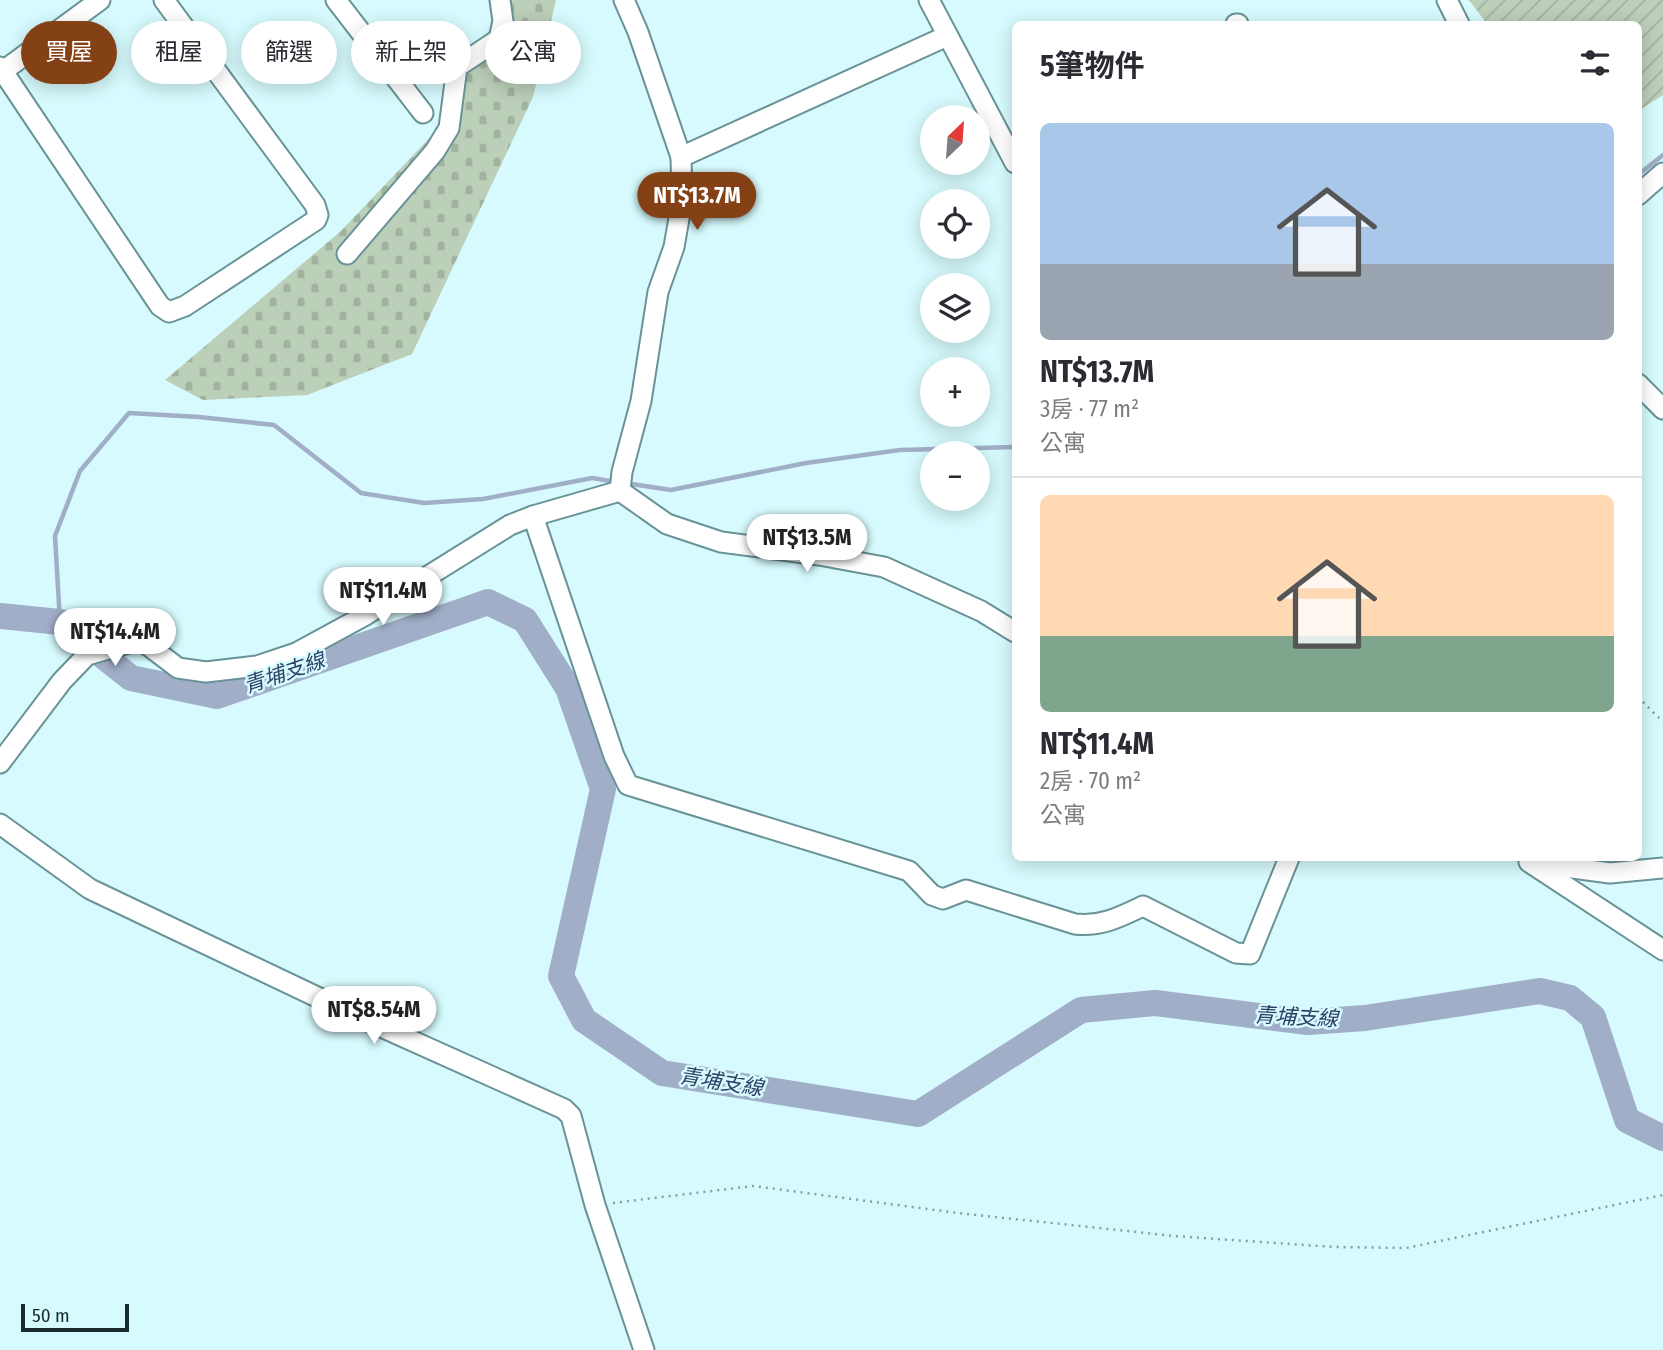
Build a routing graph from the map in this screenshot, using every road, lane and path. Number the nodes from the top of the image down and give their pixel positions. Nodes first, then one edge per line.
1 (100, 0) edge
2 (164, 0) edge
3 (337, 0) edge
4 (500, 0) edge
5 (624, 0) edge
6 (929, 0) edge
7 (1447, 0) edge
8 (1458, 21) edge
9 (947, 36) junction
10 (1, 69) edge
11 (423, 113) dead end
12 (681, 156) junction
13 (1012, 157) edge
14 (1663, 173) edge
15 (1642, 191) edge
16 (347, 254) dead end
17 (1642, 388) edge
18 (1663, 409) edge
19 (621, 481) junction
20 (533, 516) junction
21 (1012, 630) edge
22 (1642, 701) edge
23 (1663, 722) edge
24 (0, 764) edge
25 (0, 824) edge
26 (1288, 861) edge
27 (1525, 861) edge
28 (1530, 861) edge
29 (1663, 868) edge
30 (1663, 950) edge
31 (1663, 1195) edge
32 (596, 1205) junction
33 (643, 1350) edge

1 - 10 street
2 - 10 street
3 - 11 street
4 - 16 street
5 - 12 street
6 - 9 street
7 - 8 street
9 - 12 street
9 - 13 street
12 - 19 street
14 - 15 street
17 - 18 street
19 - 20 street
19 - 21 street
20 - 24 street
20 - 26 street
22 - 23 path
25 - 32 street
27 - 30 street
28 - 29 street
31 - 32 path
32 - 33 street

